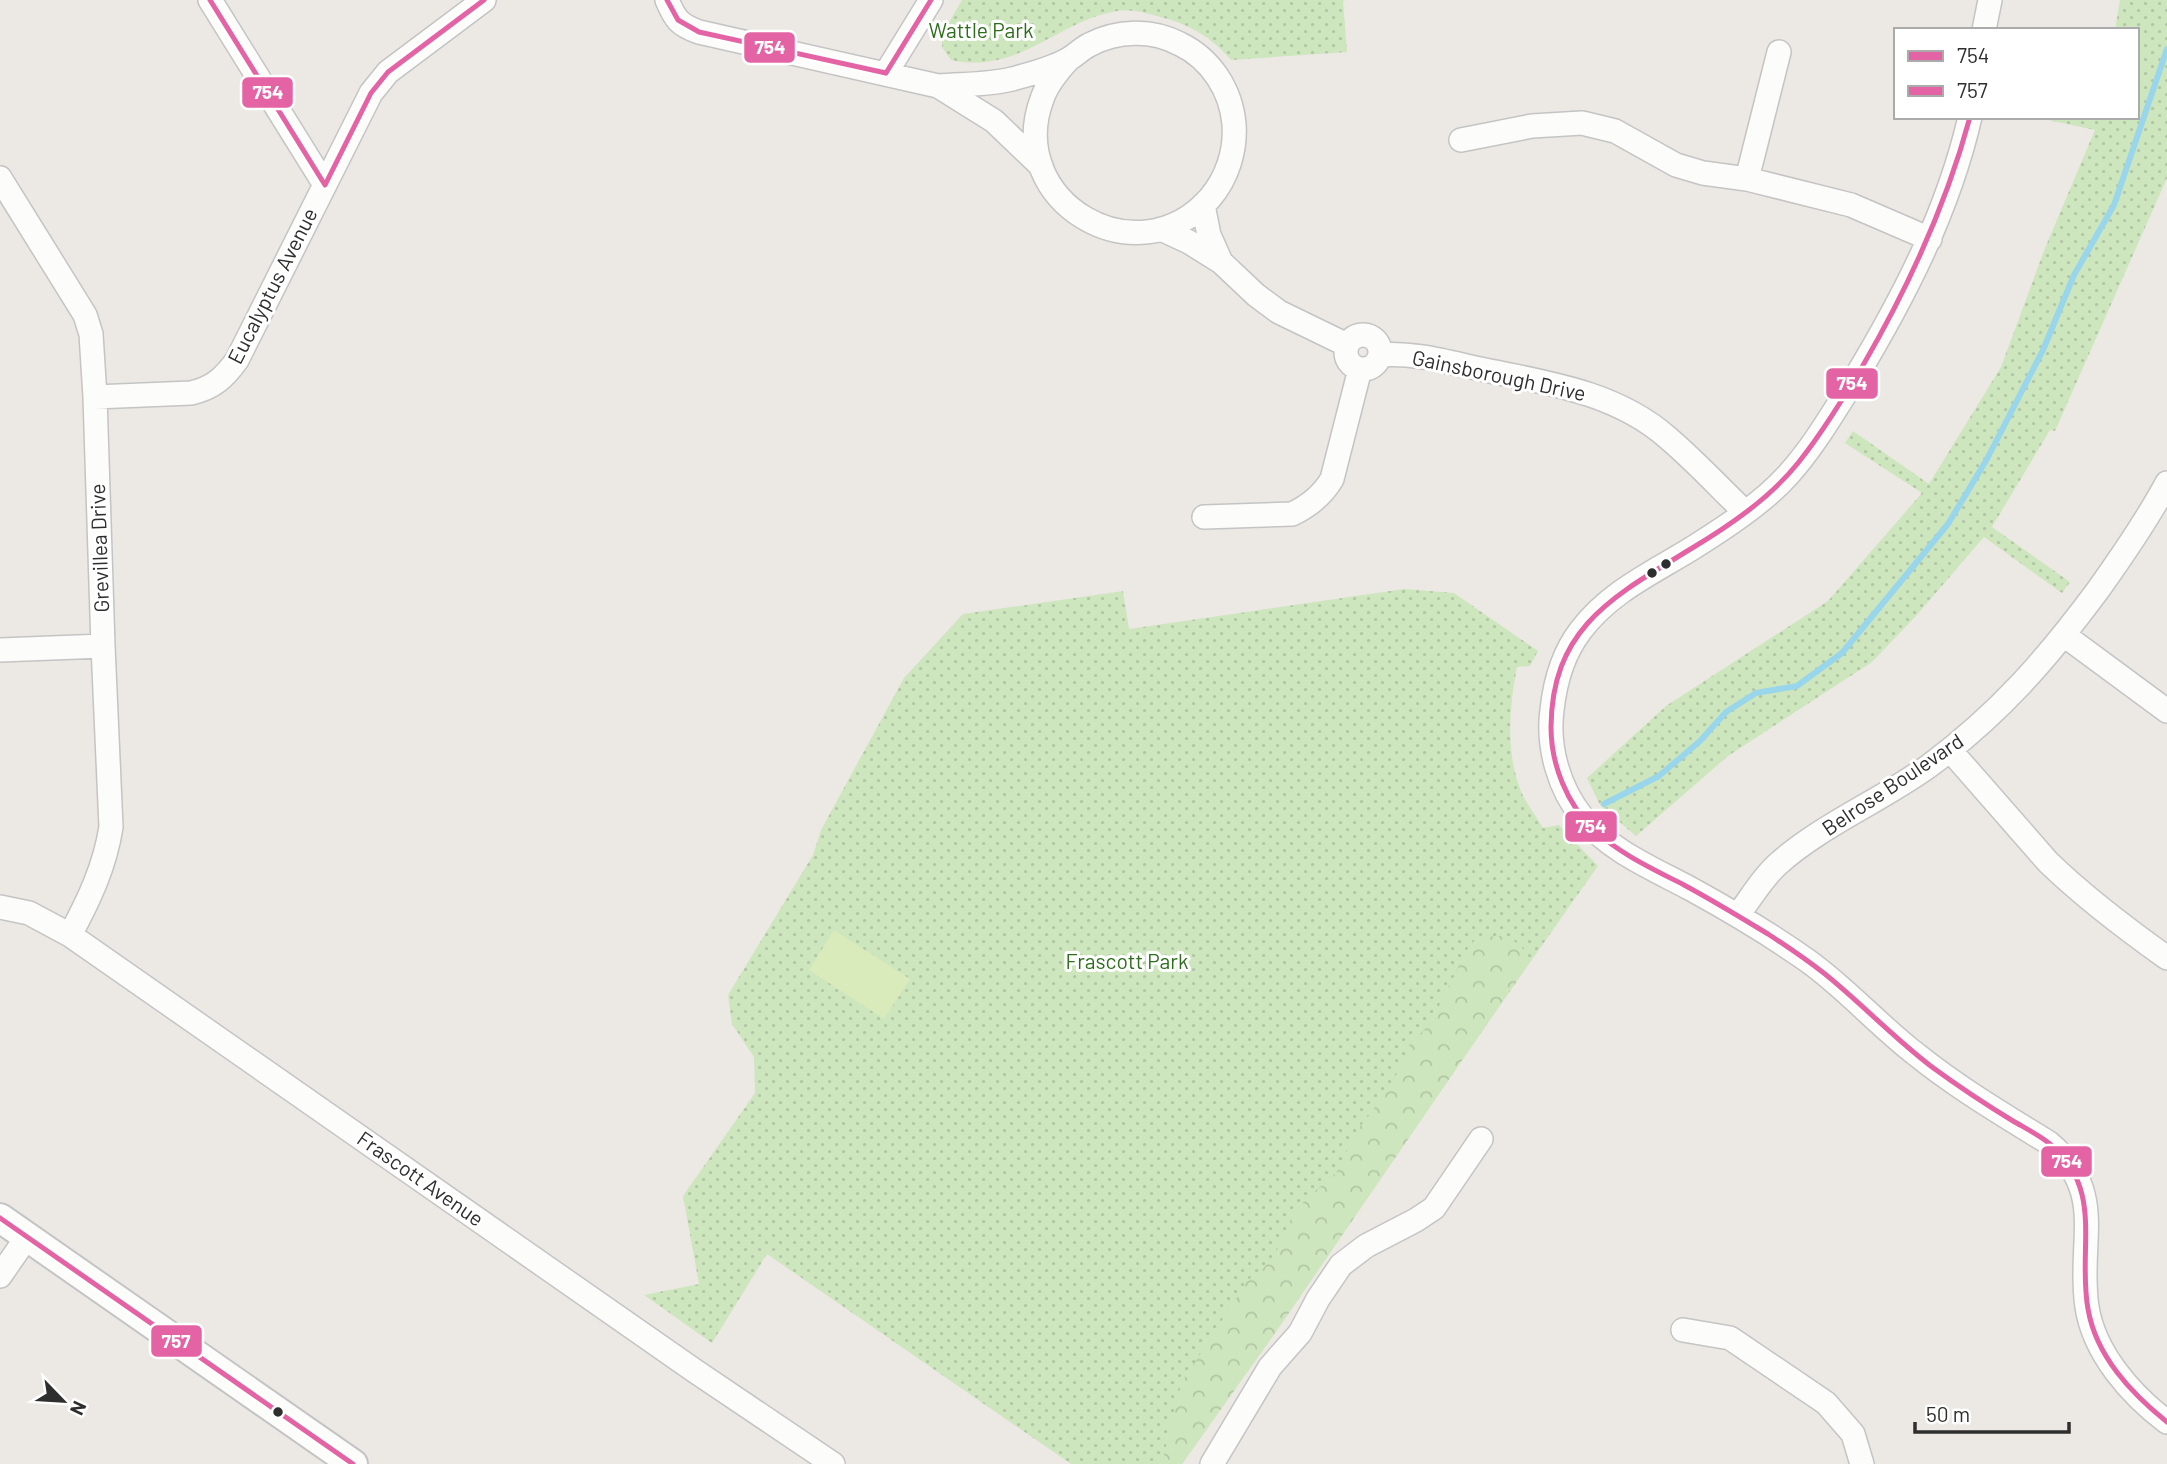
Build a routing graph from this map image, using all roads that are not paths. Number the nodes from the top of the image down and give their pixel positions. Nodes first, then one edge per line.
1 (210, 0) edge
2 (484, 0) edge
3 (667, 0) edge
4 (931, 0) edge
5 (1990, 0) edge
6 (1984, 28) edge
7 (1779, 52) dead end
8 (1068, 60) junction
9 (886, 73) junction
10 (938, 86) junction
11 (1969, 119) edge
12 (1461, 140) dead end
13 (1041, 166) junction
14 (0, 178) edge
15 (1746, 179) junction
16 (325, 185) junction
17 (1203, 205) junction
18 (1161, 229) junction
19 (1930, 239) junction
20 (1221, 262) junction
21 (1348, 345) junction
22 (1380, 355) junction
23 (1360, 369) junction
24 (95, 397) junction
25 (2165, 493) edge
26 (1745, 512) junction
27 (1204, 517) dead end
28 (2064, 635) junction
29 (103, 646) junction
30 (0, 650) edge
31 (2167, 711) edge
32 (1950, 750) junction
33 (0, 907) edge
34 (1738, 915) junction
35 (70, 935) junction
36 (2167, 958) edge
37 (1481, 1139) dead end
38 (0, 1219) edge
39 (27, 1237) junction
40 (0, 1276) edge
41 (1684, 1329) dead end
42 (2167, 1422) edge
43 (353, 1464) edge
44 (833, 1464) edge
45 (1212, 1464) edge
46 (1862, 1464) edge

1 - 16 street
2 - 16 street, Eucalyptus Avenue
3 - 9 street
4 - 9 street
5 - 6 street
7 - 15 street
8 - 10 street
8 - 13 street
8 - 17 street
9 - 10 street
10 - 13 street
11 - 19 street
12 - 15 street
13 - 18 street
14 - 24 street, Grevillea Drive
15 - 19 street
16 - 24 street, Eucalyptus Avenue
17 - 18 street
17 - 20 street
18 - 20 street
19 - 26 street
20 - 21 street
21 - 22 street
21 - 23 street
22 - 23 street
22 - 26 street, Gainsborough Drive
23 - 27 street
24 - 29 street, Grevillea Drive
25 - 28 street, Belrose Boulevard
26 - 34 street
28 - 31 street
28 - 32 street, Belrose Boulevard
29 - 30 street
29 - 35 street, Grevillea Drive
32 - 34 street, Belrose Boulevard
32 - 36 street
33 - 35 street, Frascott Avenue
34 - 42 street
35 - 44 street, Frascott Avenue
37 - 45 street
38 - 39 street
39 - 40 street
39 - 43 street
41 - 46 street

